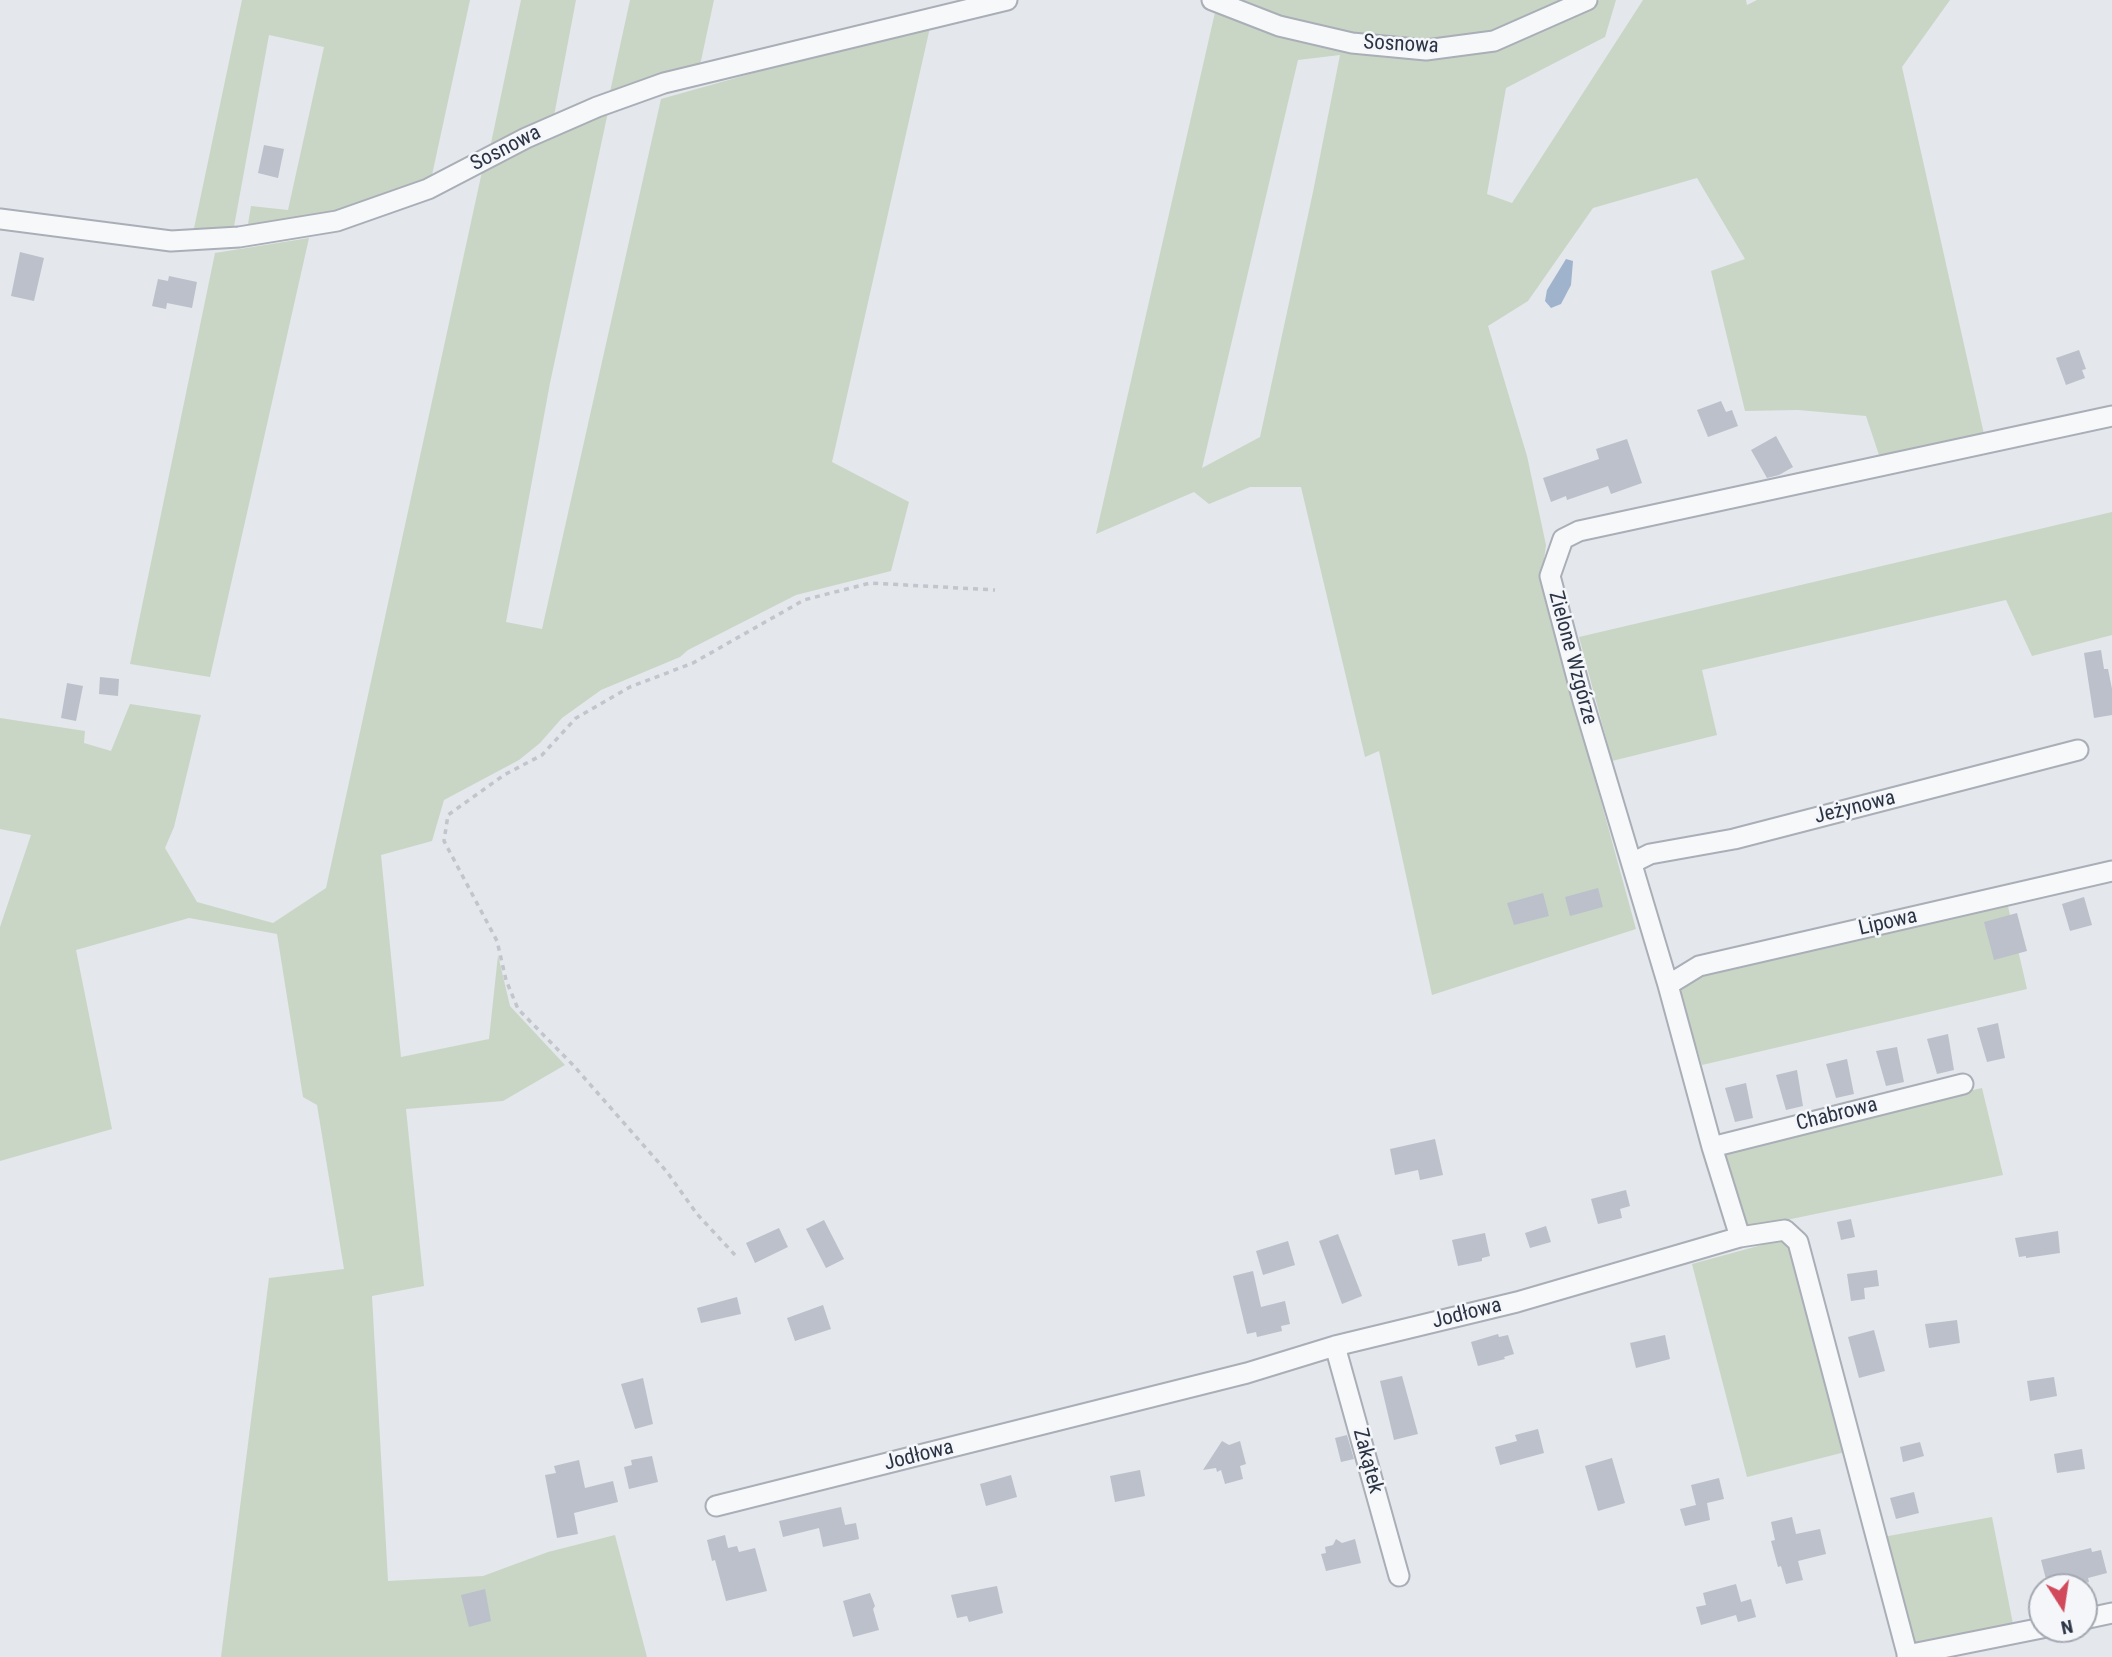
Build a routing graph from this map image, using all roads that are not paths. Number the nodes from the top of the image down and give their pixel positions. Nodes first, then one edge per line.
1 (1007, 0) edge
2 (1212, 0) edge
3 (1587, 0) edge
4 (0, 219) edge
5 (2112, 416) edge
6 (2078, 750) dead end
7 (1632, 863) junction
8 (2112, 871) edge
9 (1668, 985) junction
10 (1963, 1084) dead end
11 (1712, 1147) junction
12 (1740, 1237) junction
13 (1335, 1346) junction
14 (716, 1506) dead end
15 (1399, 1576) dead end
16 (2028, 1631) edge
17 (1907, 1656) edge

1 - 4 street, Sosnowa
2 - 3 street, Sosnowa
5 - 7 street, Zielone Wzgórze
6 - 7 street, Jeżynowa
7 - 9 street, Zielone Wzgórze
8 - 9 street, Lipowa
9 - 11 street, Zielone Wzgórze
10 - 11 street, Chabrowa
11 - 12 street, Zielone Wzgórze
12 - 13 street, Jodłowa
12 - 17 street, Jodłowa
13 - 14 street, Jodłowa
13 - 15 street, Zakątek
16 - 17 street

